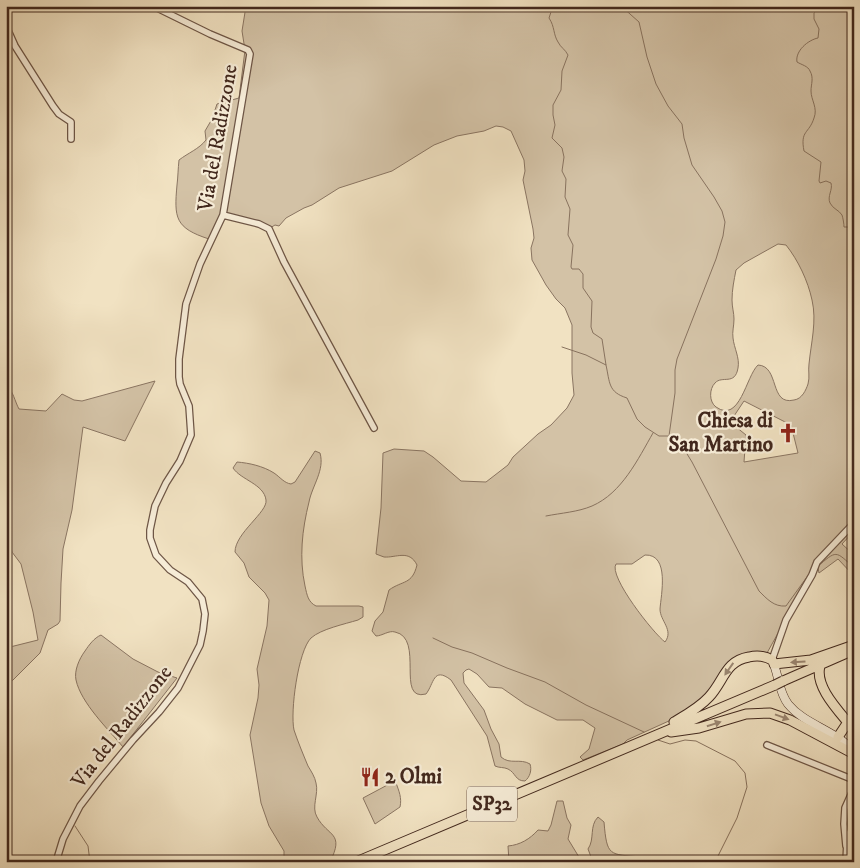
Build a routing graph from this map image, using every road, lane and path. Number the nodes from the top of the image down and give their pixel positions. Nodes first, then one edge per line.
1 (153, 6) edge
2 (6, 26) edge
3 (70, 139) dead end
4 (223, 215) junction
5 (374, 428) dead end
6 (854, 522) edge
7 (854, 645) edge
8 (854, 649) edge
9 (773, 662) junction
10 (820, 666) junction
11 (848, 722) junction
12 (854, 730) edge
13 (656, 735) junction
14 (838, 737) junction
15 (767, 745) dead end
16 (628, 746) junction
17 (854, 753) edge
18 (854, 780) edge
19 (854, 788) edge
20 (851, 802) edge
21 (854, 822) edge
22 (846, 846) junction
23 (56, 862) edge
24 (356, 862) edge
25 (846, 862) edge

1 - 4 street, Via del Radizzone
2 - 3 street
4 - 5 street
4 - 23 street, Via del Radizzone
6 - 9 street
7 -> 9 main road
8 - 10 main road, SP32
9 - 14 street
9 -> 16 main road
10 - 11 main road
10 - 13 main road, SP32
11 - 12 main road
11 - 14 main road
13 - 16 main road, SP32
13 -> 17 main road
14 - 17 street
15 - 18 street
16 - 24 main road, SP32
19 - 20 street
20 - 22 street
21 - 22 street
22 - 25 street

